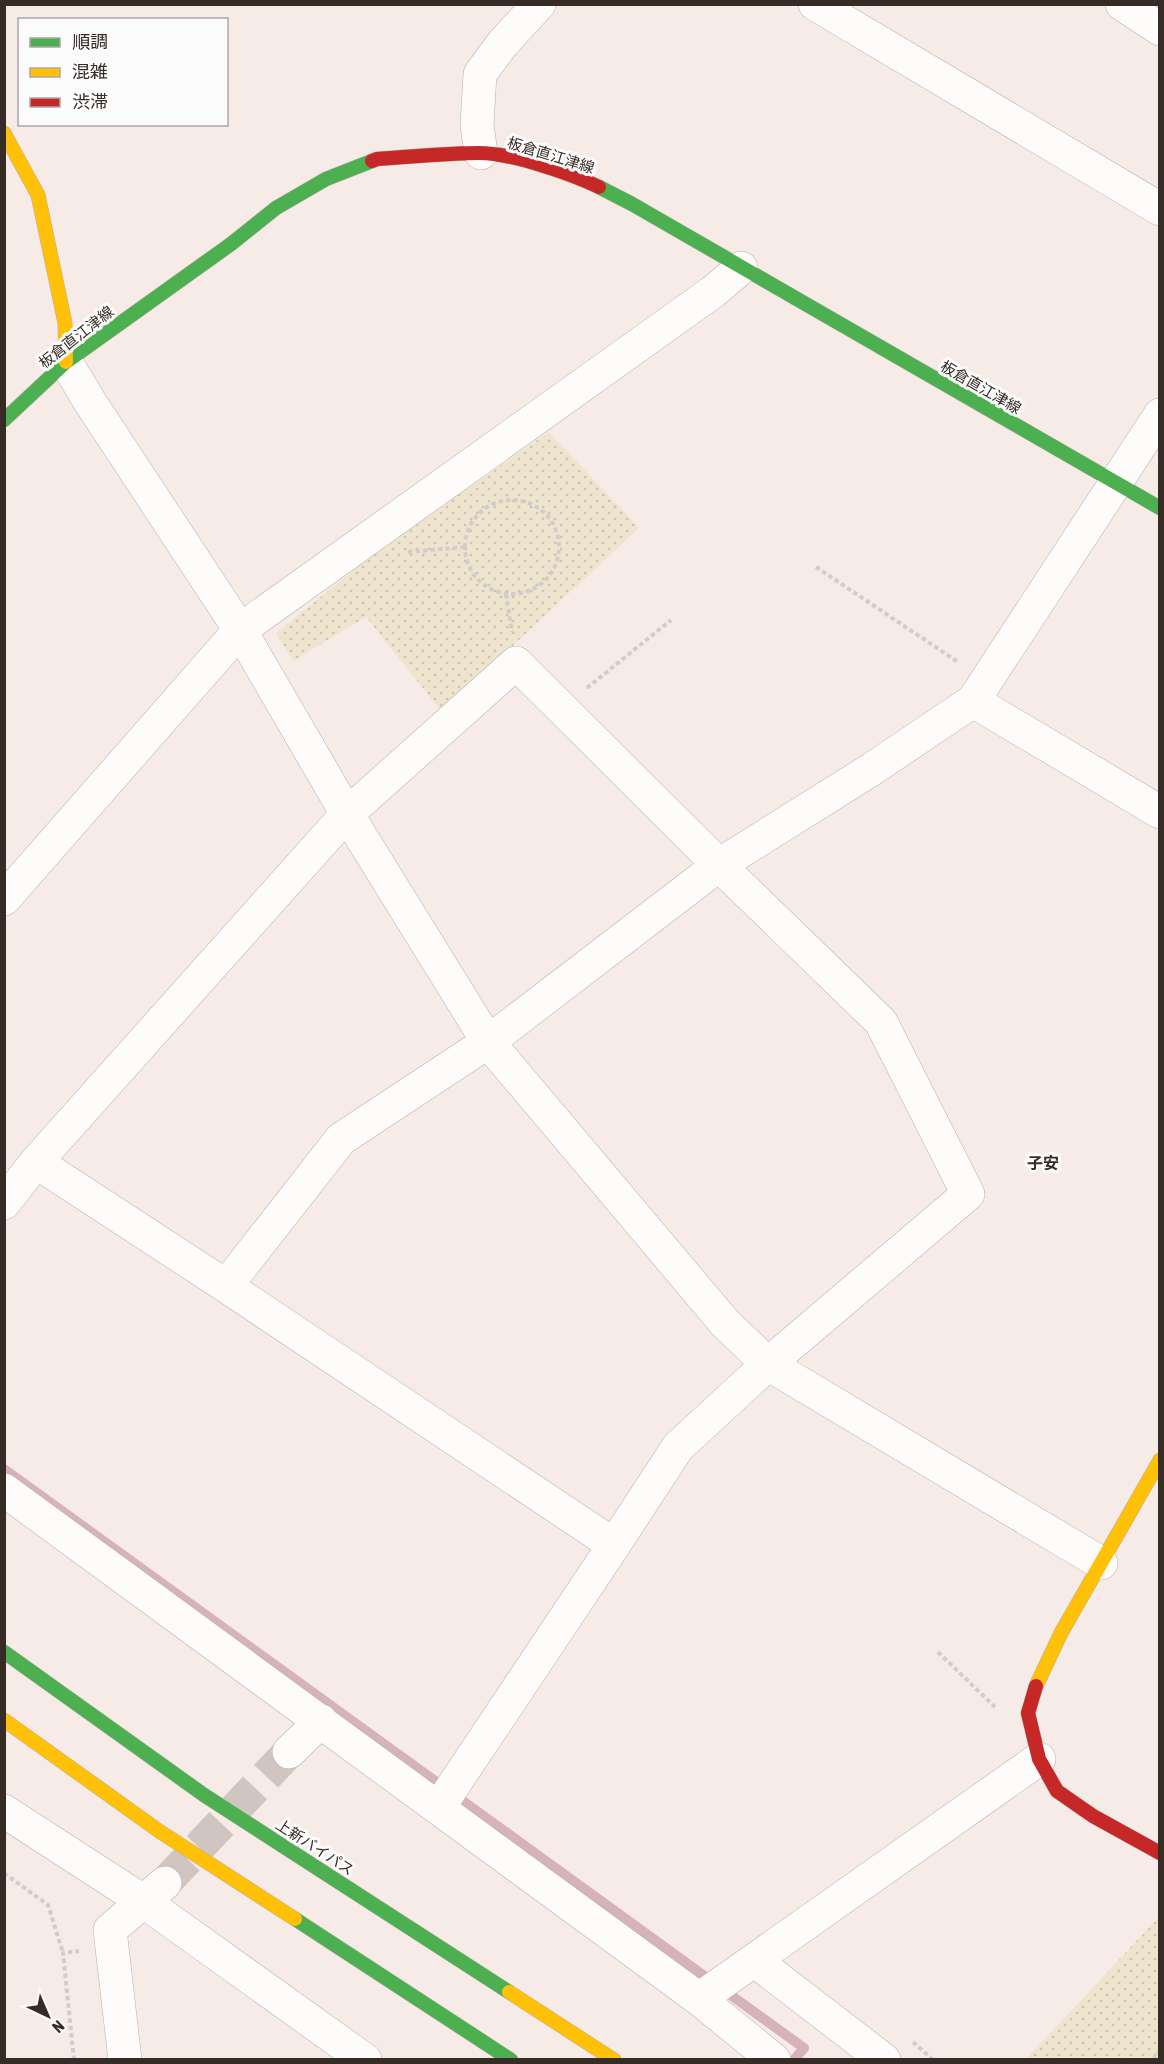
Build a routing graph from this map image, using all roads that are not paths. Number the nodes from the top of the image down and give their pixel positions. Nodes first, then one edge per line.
1 (538, 4) edge
2 (814, 4) edge
3 (1122, 4) edge
4 (1160, 29) edge
5 (4, 132) edge
6 (482, 153) junction
7 (1160, 209) edge
8 (741, 268) junction
9 (66, 362) junction
10 (1160, 415) edge
11 (4, 420) edge
12 (1116, 483) junction
13 (1160, 508) edge
14 (240, 630) junction
15 (980, 691) junction
16 (1160, 812) edge
17 (346, 814) junction
18 (719, 865) junction
19 (4, 899) edge
20 (488, 1042) junction
21 (36, 1162) junction
22 (4, 1203) edge
23 (226, 1286) junction
24 (768, 1364) junction
25 (1160, 1460) edge
26 (4, 1490) edge
27 (614, 1545) junction
28 (1101, 1563) junction
29 (4, 1652) edge
30 (4, 1720) edge
31 (321, 1721) junction
32 (290, 1752) tunnel mouth
33 (1039, 1759) junction
34 (439, 1807) junction
35 (4, 1811) edge
36 (1160, 1853) edge
37 (154, 1892) junction
38 (754, 1960) junction
39 (699, 1999) junction
40 (125, 2060) edge
41 (364, 2060) edge
42 (511, 2060) edge
43 (614, 2060) edge
44 (774, 2060) edge
45 (884, 2060) edge

1 - 6 street
2 - 7 street
3 - 4 street
5 - 9 main road
6 - 8 main road, 板倉直江津線
6 - 9 main road, 板倉直江津線
8 - 12 main road, 板倉直江津線
8 - 14 street
9 - 11 main road, 板倉直江津線
9 - 14 street
10 - 12 street
12 - 13 main road, 板倉直江津線
12 - 15 street
14 - 17 street
14 - 19 street
15 - 16 street
15 - 18 street
17 - 18 street
17 - 20 street
17 - 21 street
18 - 20 street
18 - 24 street
20 - 23 street
20 - 24 street
21 - 22 street
21 - 23 street
23 - 27 street
24 - 27 street
24 - 28 street
25 - 28 main road
26 - 31 street
27 - 34 street
28 - 33 main road
29 - 43 main road, 上新バイパス
30 - 42 main road
31 - 32 street
31 - 34 street
33 - 36 main road
33 - 38 street
34 - 39 street
35 - 37 street
37 - 40 street
37 - 41 street
38 - 39 street
38 - 45 street
39 - 44 street

